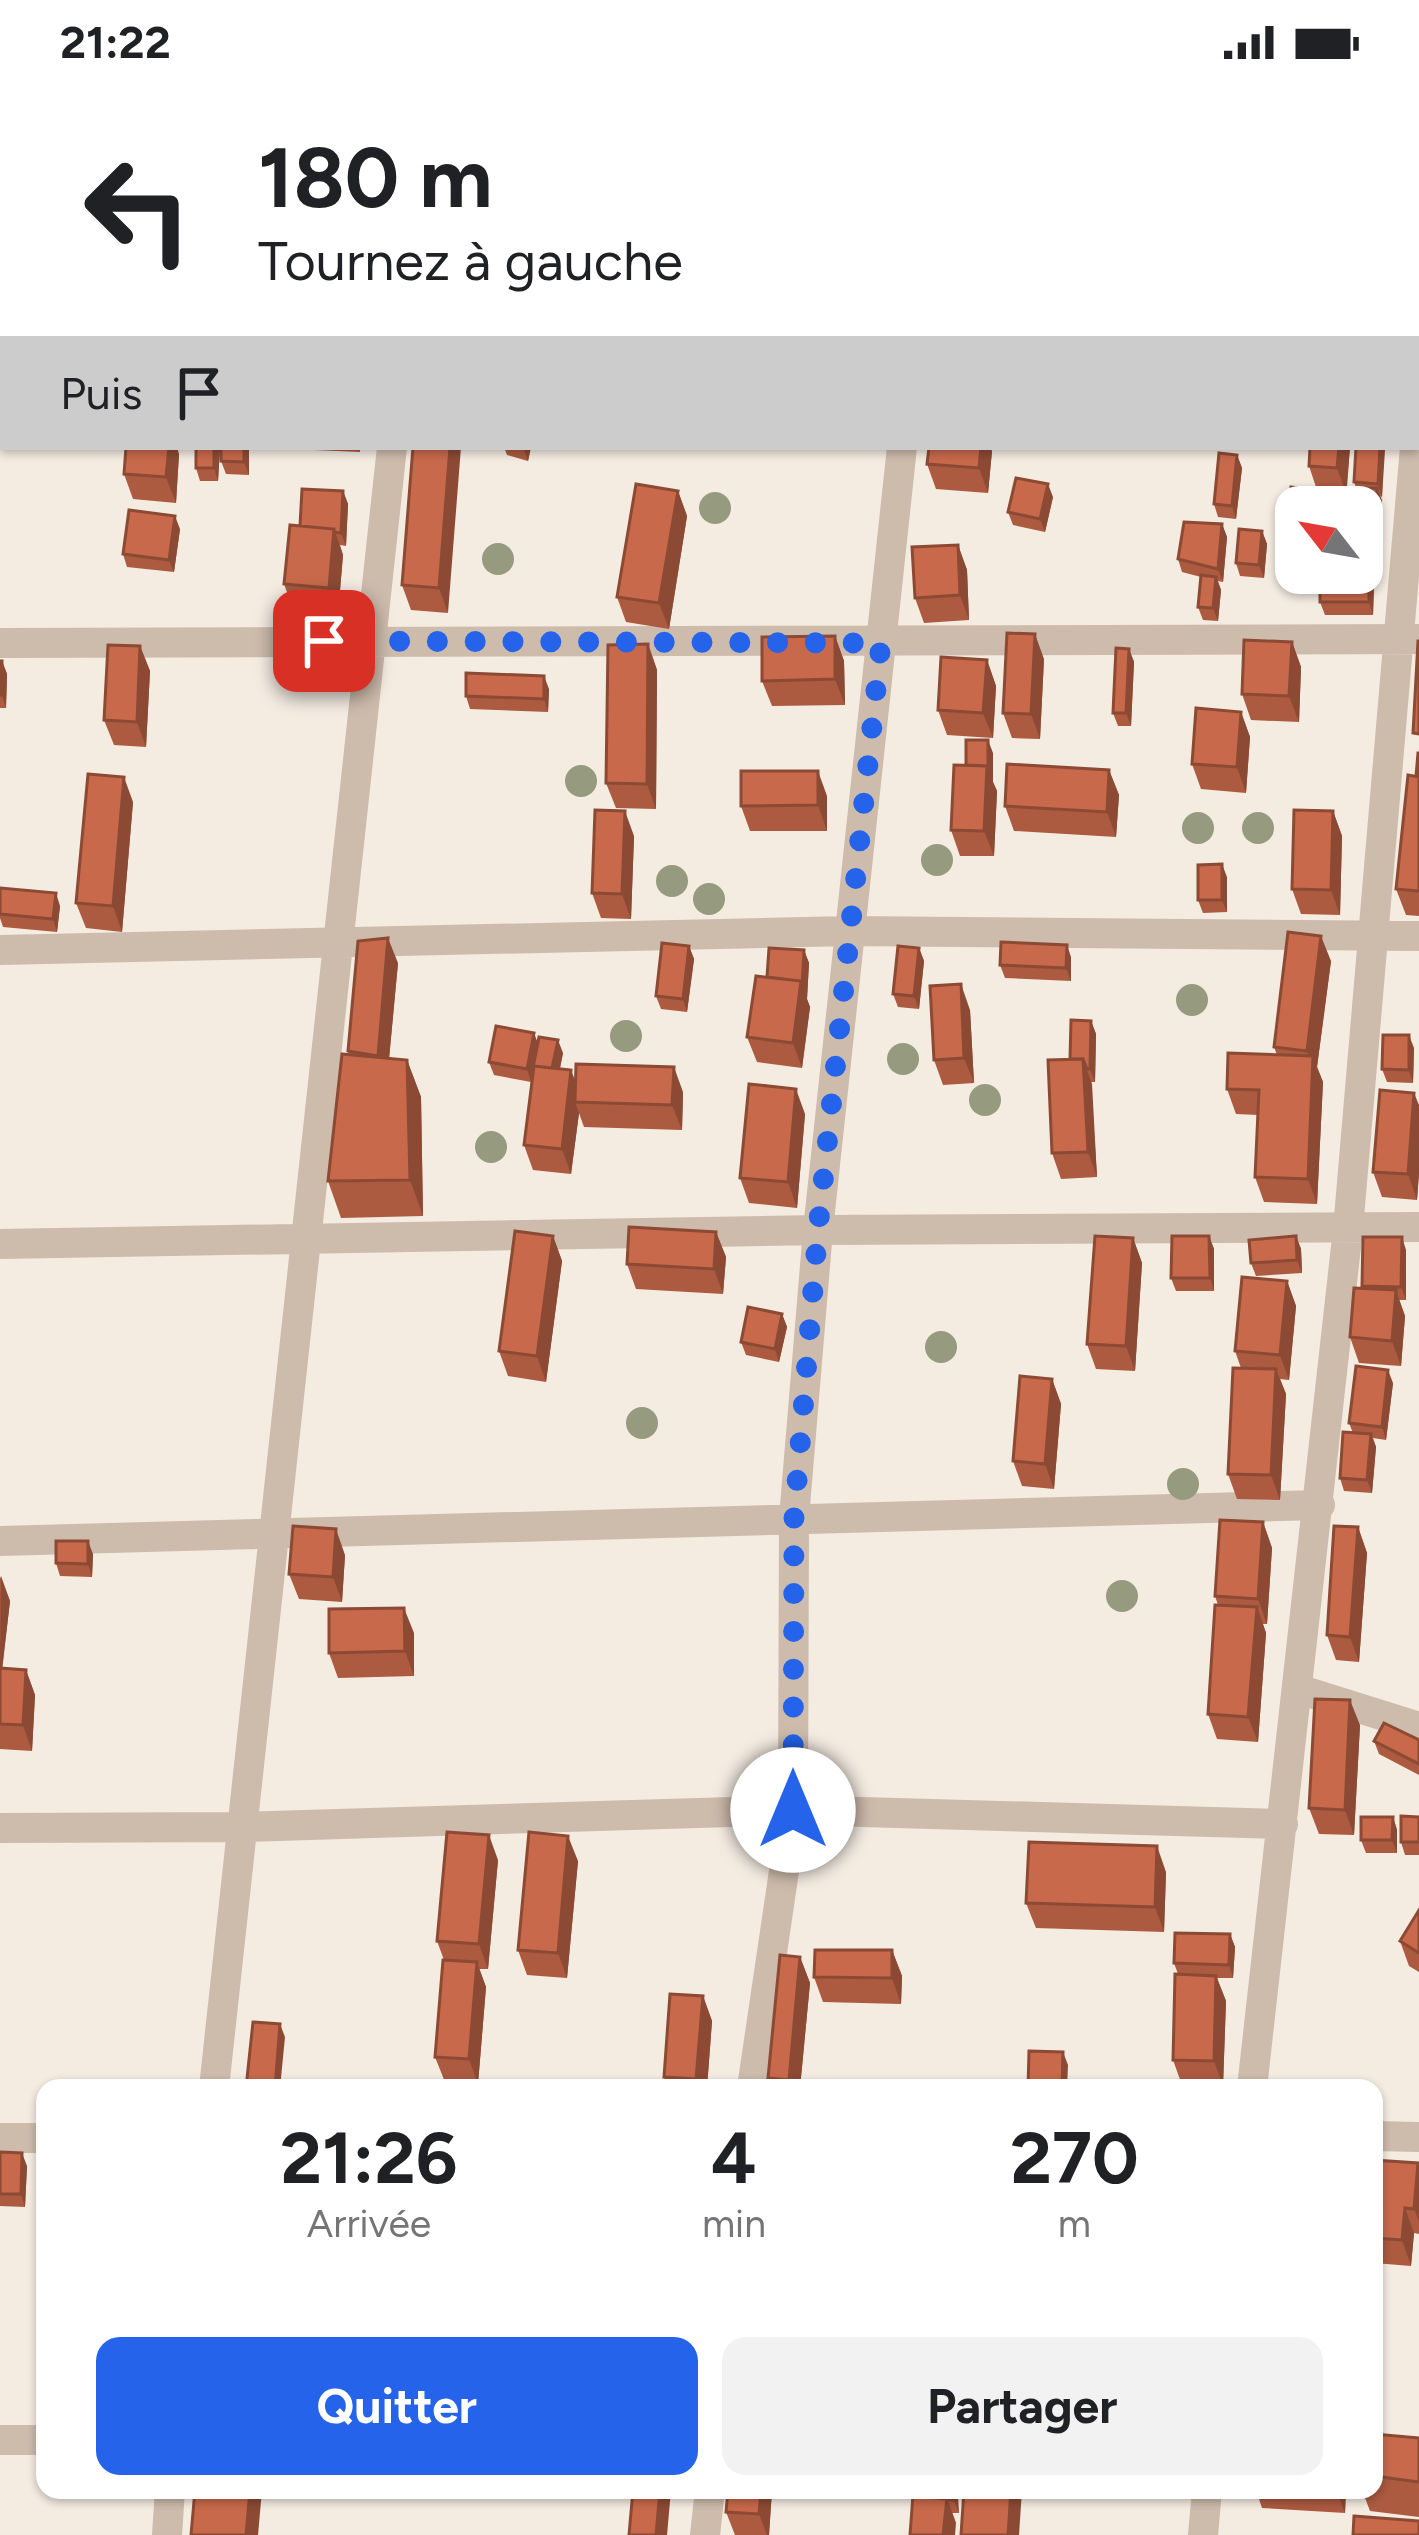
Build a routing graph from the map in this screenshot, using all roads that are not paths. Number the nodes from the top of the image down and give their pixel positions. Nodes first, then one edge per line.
1 (392, 450) edge
2 (902, 450) edge
3 (1415, 450) edge
4 (1408, 639) edge
5 (370, 640) junction
6 (881, 643) junction
7 (0, 644) edge
8 (850, 931) junction
9 (1419, 936) edge
10 (1371, 938) junction
11 (336, 946) junction
12 (0, 950) edge
13 (1419, 1227) edge
14 (818, 1229) junction
15 (1348, 1229) junction
16 (305, 1240) junction
17 (0, 1244) edge
18 (1320, 1505) junction
19 (794, 1518) junction
20 (273, 1532) junction
21 (0, 1540) edge
22 (1298, 1689) junction
23 (1419, 1727) edge
24 (793, 1810) junction
25 (1283, 1824) junction
26 (242, 1827) junction
27 (0, 1828) edge
28 (215, 2079) edge
29 (753, 2079) edge
30 (1253, 2079) edge
31 (1383, 2136) edge
32 (1419, 2137) edge
33 (0, 2138) edge
34 (36, 2138) edge
35 (0, 2440) edge
36 (36, 2440) edge
37 (169, 2499) edge
38 (709, 2499) edge
39 (1206, 2499) edge
40 (166, 2535) edge
41 (705, 2535) edge
42 (1203, 2535) edge

1 - 5 street
2 - 6 street
3 - 4 street
4 - 6 street
4 - 10 street
5 - 6 street
5 - 7 street
5 - 11 street
6 - 8 street
8 - 10 street
8 - 11 street
8 - 14 street
9 - 10 street
10 - 15 street
11 - 12 street
11 - 16 street
13 - 15 street
14 - 15 street
14 - 16 street
14 - 19 street
15 - 18 street
16 - 17 street
16 - 20 street
18 - 19 street
18 - 22 street
19 - 20 street
19 - 24 street
20 - 21 street
20 - 26 street
22 - 23 street
22 - 25 street
24 - 25 street
24 - 26 street
24 - 29 street
25 - 30 street
26 - 27 street
26 - 28 street
31 - 32 street
33 - 34 street
35 - 36 street
37 - 40 street
38 - 41 street
39 - 42 street

